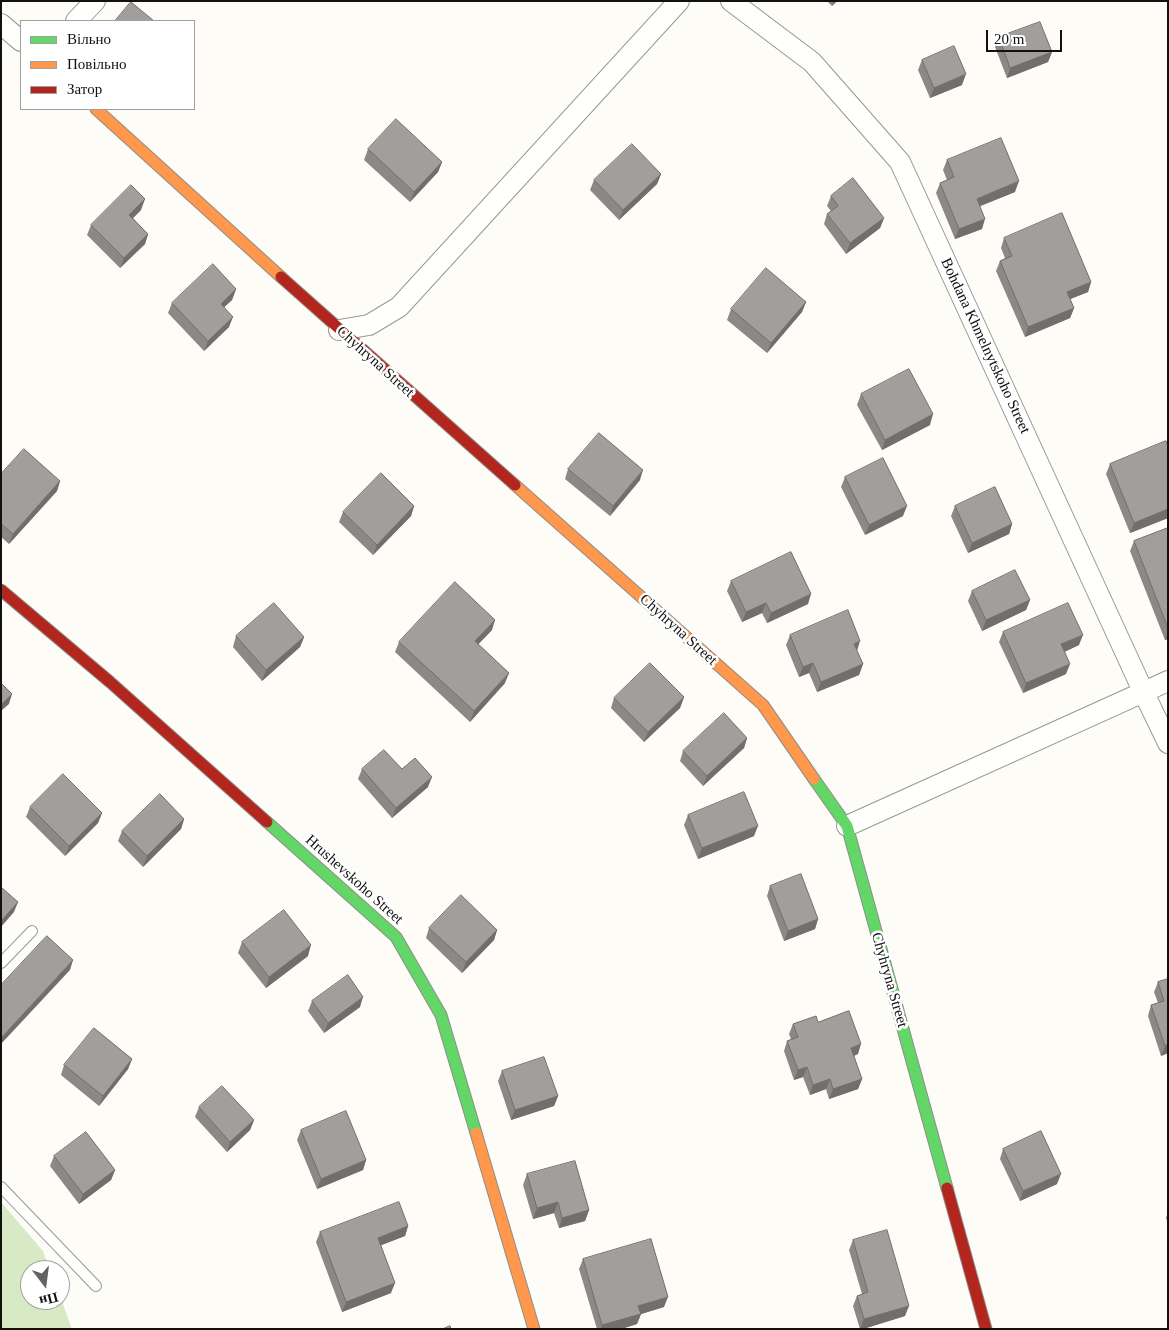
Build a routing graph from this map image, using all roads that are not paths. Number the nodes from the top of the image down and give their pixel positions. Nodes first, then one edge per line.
1 (95, 1) edge
2 (679, 1) edge
3 (731, 1) edge
4 (77, 20) edge
5 (1, 24) edge
6 (20, 41) edge
7 (97, 110) edge
8 (339, 330) junction
9 (1, 590) edge
10 (1168, 681) edge
11 (1143, 691) junction
12 (1168, 743) edge
13 (846, 826) junction
14 (32, 931) dead end
15 (1, 963) edge
16 (1, 1187) edge
17 (96, 1286) dead end
18 (534, 1329) edge
19 (986, 1329) edge

1 - 4 street
2 - 8 street
3 - 11 street, Bohdana Khmelnytskoho Street
5 - 6 street
7 - 8 street, Chyhryna Street
8 - 13 street, Chyhryna Street
9 - 18 street, Hrushevskoho Street
10 - 11 street
11 - 12 street, Bohdana Khmelnytskoho Street
11 - 13 street
13 - 19 street, Chyhryna Street
14 - 15 lane
16 - 17 lane

